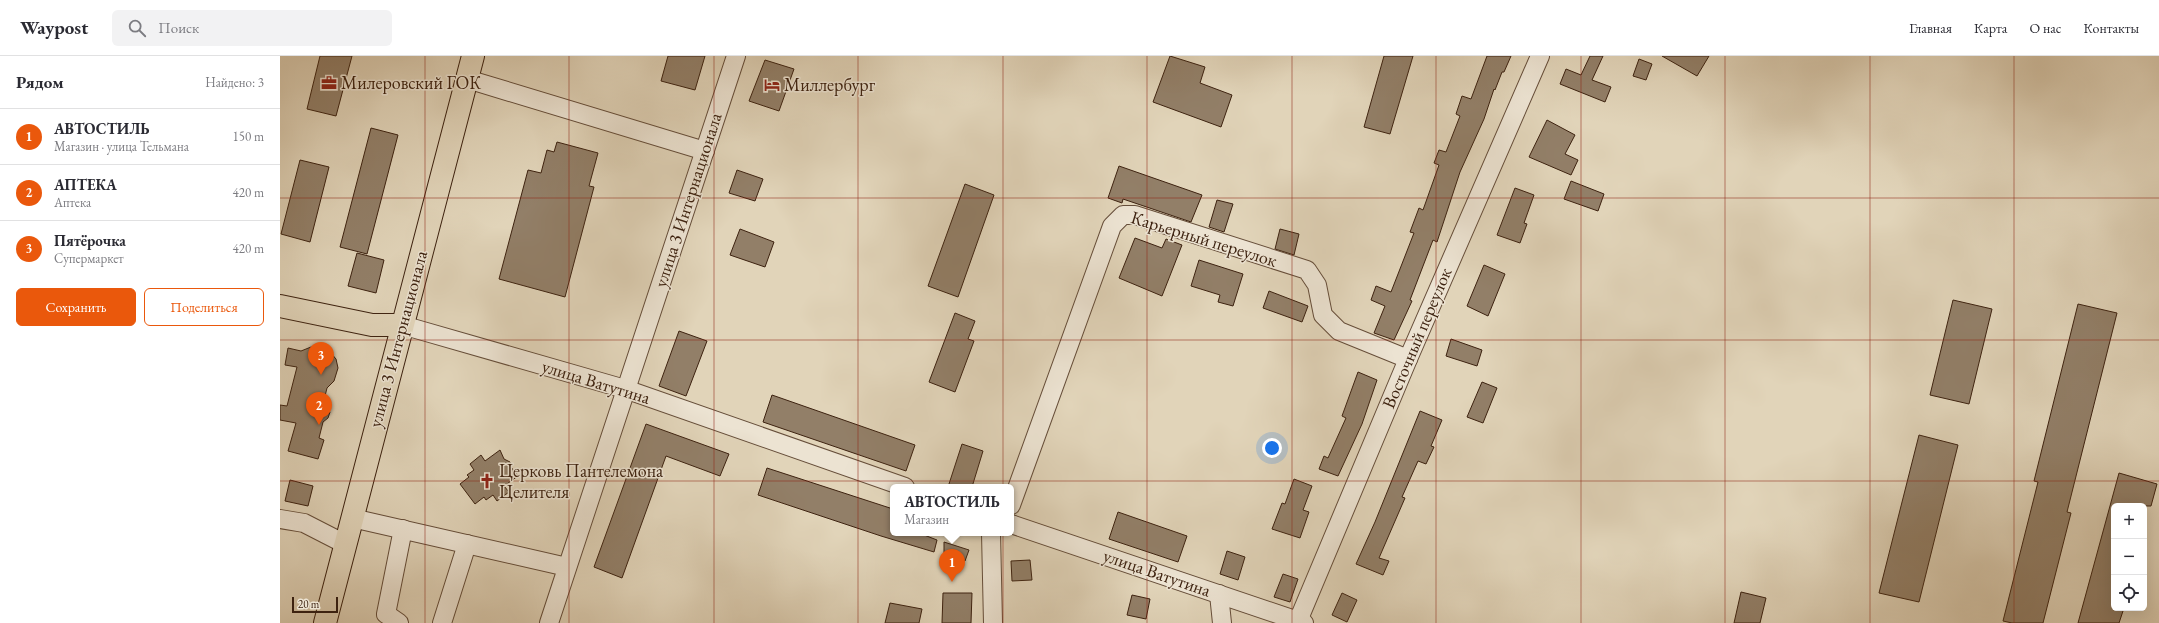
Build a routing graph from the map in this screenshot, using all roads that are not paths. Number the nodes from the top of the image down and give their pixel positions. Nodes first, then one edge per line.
1 (473, 56) edge
2 (736, 56) edge
3 (1540, 56) edge
4 (467, 79) junction
5 (705, 151) junction
6 (280, 306) edge
7 (402, 325) junction
8 (1408, 359) junction
9 (625, 389) junction
10 (896, 484) edge
11 (1014, 497) edge
12 (352, 518) junction
13 (280, 519) edge
14 (1014, 525) edge
15 (403, 529) junction
16 (991, 536) edge
17 (345, 544) junction
18 (467, 544) junction
19 (568, 567) junction
20 (1219, 594) junction
21 (1301, 622) edge
22 (325, 623) edge
23 (399, 623) edge
24 (442, 623) edge
25 (549, 623) edge
26 (993, 623) edge
27 (1222, 623) edge

1 - 4 main road, улица 3 Интернационала
2 - 5 street, улица 3 Интернационала
3 - 8 street, Восточный переулок
4 - 5 street
4 - 7 main road, улица 3 Интернационала
5 - 9 street, улица 3 Интернационала
6 - 7 main road, улица Ватутина
7 - 9 street, улица Ватутина
7 - 12 main road, улица 3 Интернационала
8 - 11 street, Карьерный переулок
8 - 21 street, Восточный переулок
9 - 10 street, улица Ватутина
9 - 19 street, улица 3 Интернационала
12 - 15 street
12 - 17 main road, улица 3 Интернационала
13 - 17 street
14 - 20 street, улица Ватутина
15 - 18 street
15 - 23 street
16 - 26 street
17 - 22 main road, улица 3 Интернационала
18 - 19 street
18 - 24 street
19 - 25 street, улица 3 Интернационала
20 - 21 street, улица Ватутина
20 - 27 street

